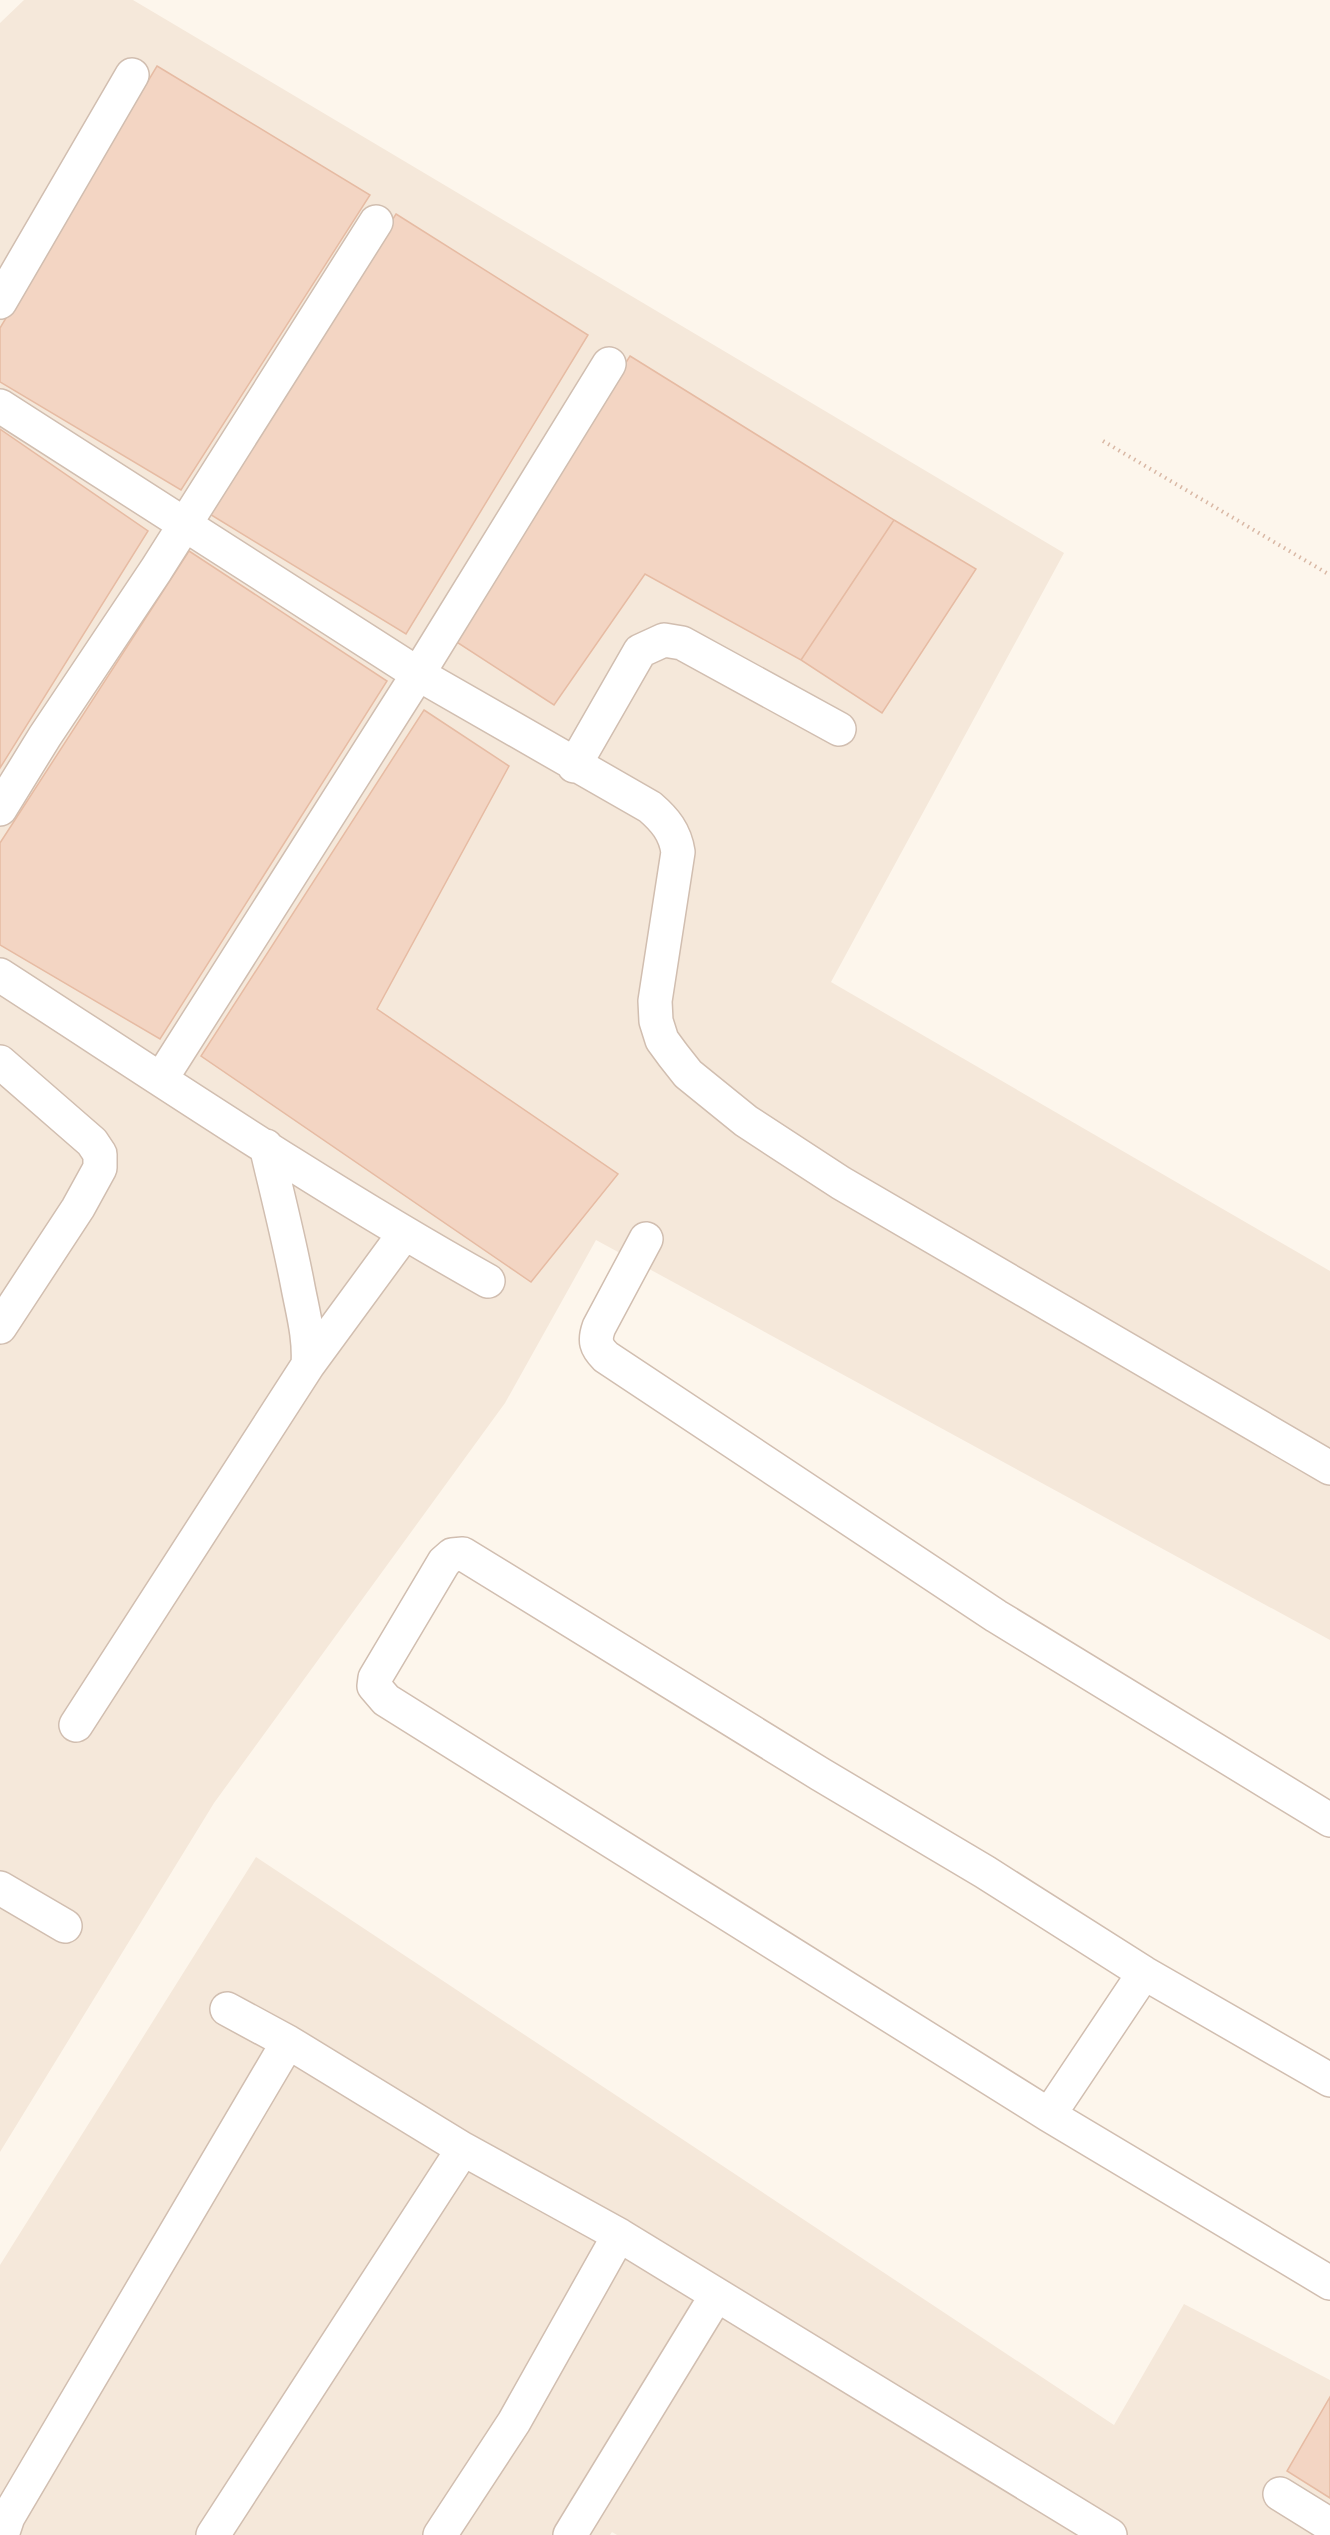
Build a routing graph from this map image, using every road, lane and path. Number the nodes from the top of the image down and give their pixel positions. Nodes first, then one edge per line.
1 (132, 75) dead end
2 (376, 222) dead end
3 (0, 302) edge
4 (609, 364) dead end
5 (0, 406) edge
6 (1103, 441) dead end
7 (184, 525) junction
8 (1330, 575) edge
9 (418, 674) junction
10 (839, 729) dead end
11 (574, 766) junction
12 (0, 809) edge
13 (0, 975) edge
14 (0, 1062) edge
15 (160, 1079) junction
16 (266, 1146) junction
17 (404, 1234) junction
18 (646, 1239) dead end
19 (488, 1281) dead end
20 (0, 1327) edge
21 (308, 1365) junction
22 (1330, 1468) edge
23 (76, 1725) dead end
24 (1330, 1820) edge
25 (0, 1888) edge
26 (65, 1926) dead end
27 (1144, 1973) junction
28 (226, 2009) dead end
29 (288, 2042) junction
30 (1330, 2080) edge
31 (1049, 2115) junction
32 (463, 2149) junction
33 (619, 2235) junction
34 (1330, 2283) edge
35 (716, 2296) junction
36 (1280, 2494) dead end
37 (1330, 2525) edge
38 (2, 2535) edge
39 (213, 2535) edge
40 (440, 2535) edge
41 (570, 2535) edge
42 (1110, 2535) edge

1 - 3 street
2 - 7 street
4 - 9 street
5 - 7 street
6 - 8 path
7 - 9 street
7 - 12 street
9 - 11 street
9 - 15 street
10 - 11 street
11 - 22 street
13 - 15 street
14 - 20 street
15 - 16 street
16 - 17 street
16 - 21 street
17 - 19 street
17 - 21 street
18 - 24 street
21 - 23 street
25 - 26 street
27 - 30 street
27 - 31 street
27 - 31 street
28 - 29 street
29 - 32 street
29 - 38 street
31 - 34 street
32 - 33 street
32 - 39 street
33 - 35 street
33 - 40 street
35 - 41 street
35 - 42 street
36 - 37 street

